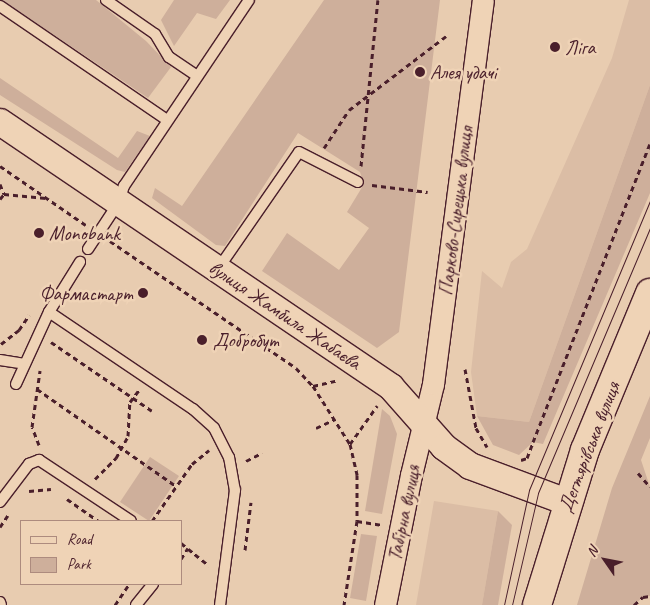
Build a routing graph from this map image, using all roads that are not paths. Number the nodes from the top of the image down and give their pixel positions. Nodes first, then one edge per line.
1 (106, 0) edge
2 (249, 0) edge
3 (482, 0) edge
4 (0, 6) edge
5 (197, 76) junction
6 (167, 120) junction
7 (0, 122) edge
8 (358, 182) road end
9 (120, 202) junction
10 (88, 249) dead end
11 (80, 262) dead end
12 (218, 269) junction
13 (650, 293) edge
14 (49, 312) junction
15 (0, 360) edge
16 (25, 364) junction
17 (16, 384) dead end
18 (425, 421) junction
19 (0, 502) edge
20 (567, 502) junction
21 (130, 520) edge
22 (152, 585) edge
23 (0, 602) edge
24 (1, 605) edge
25 (136, 605) edge
26 (220, 605) edge
27 (385, 605) edge
28 (537, 605) edge

1 - 5 lane
2 - 5 lane
3 - 18 street, Парково-Сирецька вулиця
4 - 6 lane
5 - 6 lane
6 - 9 lane
7 - 9 street, вулиця Жамбила Жабаєва
8 - 12 lane
9 - 10 lane
9 - 12 street, вулиця Жамбила Жабаєва
11 - 14 lane
12 - 18 street, вулиця Жамбила Жабаєва
13 - 20 main road, Дегтярівська вулиця
14 - 16 lane
14 - 26 lane
15 - 16 lane
16 - 17 lane
18 - 20 street, вулиця Жамбила Жабаєва
18 - 27 street, Табірна вулиця
19 - 21 lane
20 - 28 main road, Дегтярівська вулиця
22 - 25 lane
23 - 24 lane

